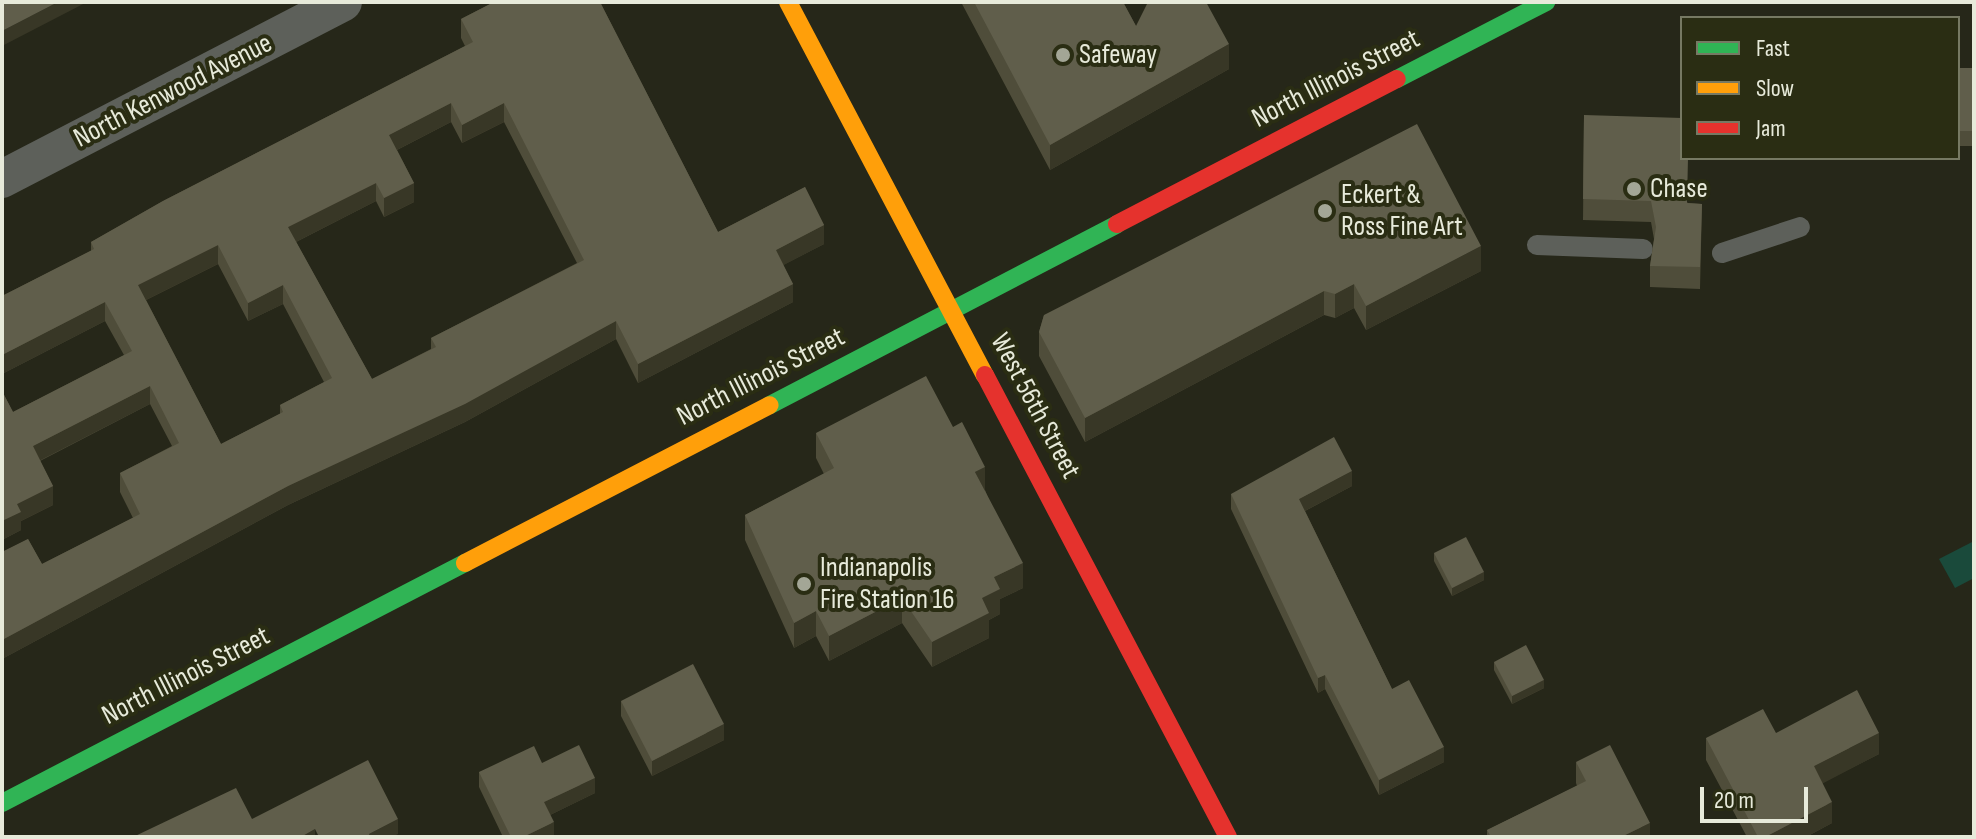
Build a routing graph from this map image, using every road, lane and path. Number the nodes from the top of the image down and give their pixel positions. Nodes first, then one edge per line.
1 (343, 2) edge
2 (788, 2) edge
3 (1546, 2) edge
4 (2, 179) edge
5 (1800, 227) dead end
6 (1537, 245) dead end
7 (1643, 249) dead end
8 (1722, 253) dead end
9 (952, 309) junction
10 (2, 803) edge
11 (1228, 837) edge

1 - 4 street, North Kenwood Avenue
2 - 9 street, West 56th Street
3 - 9 street, North Illinois Street
5 - 8 lane
6 - 7 lane
9 - 10 street, North Illinois Street
9 - 11 street, West 56th Street

